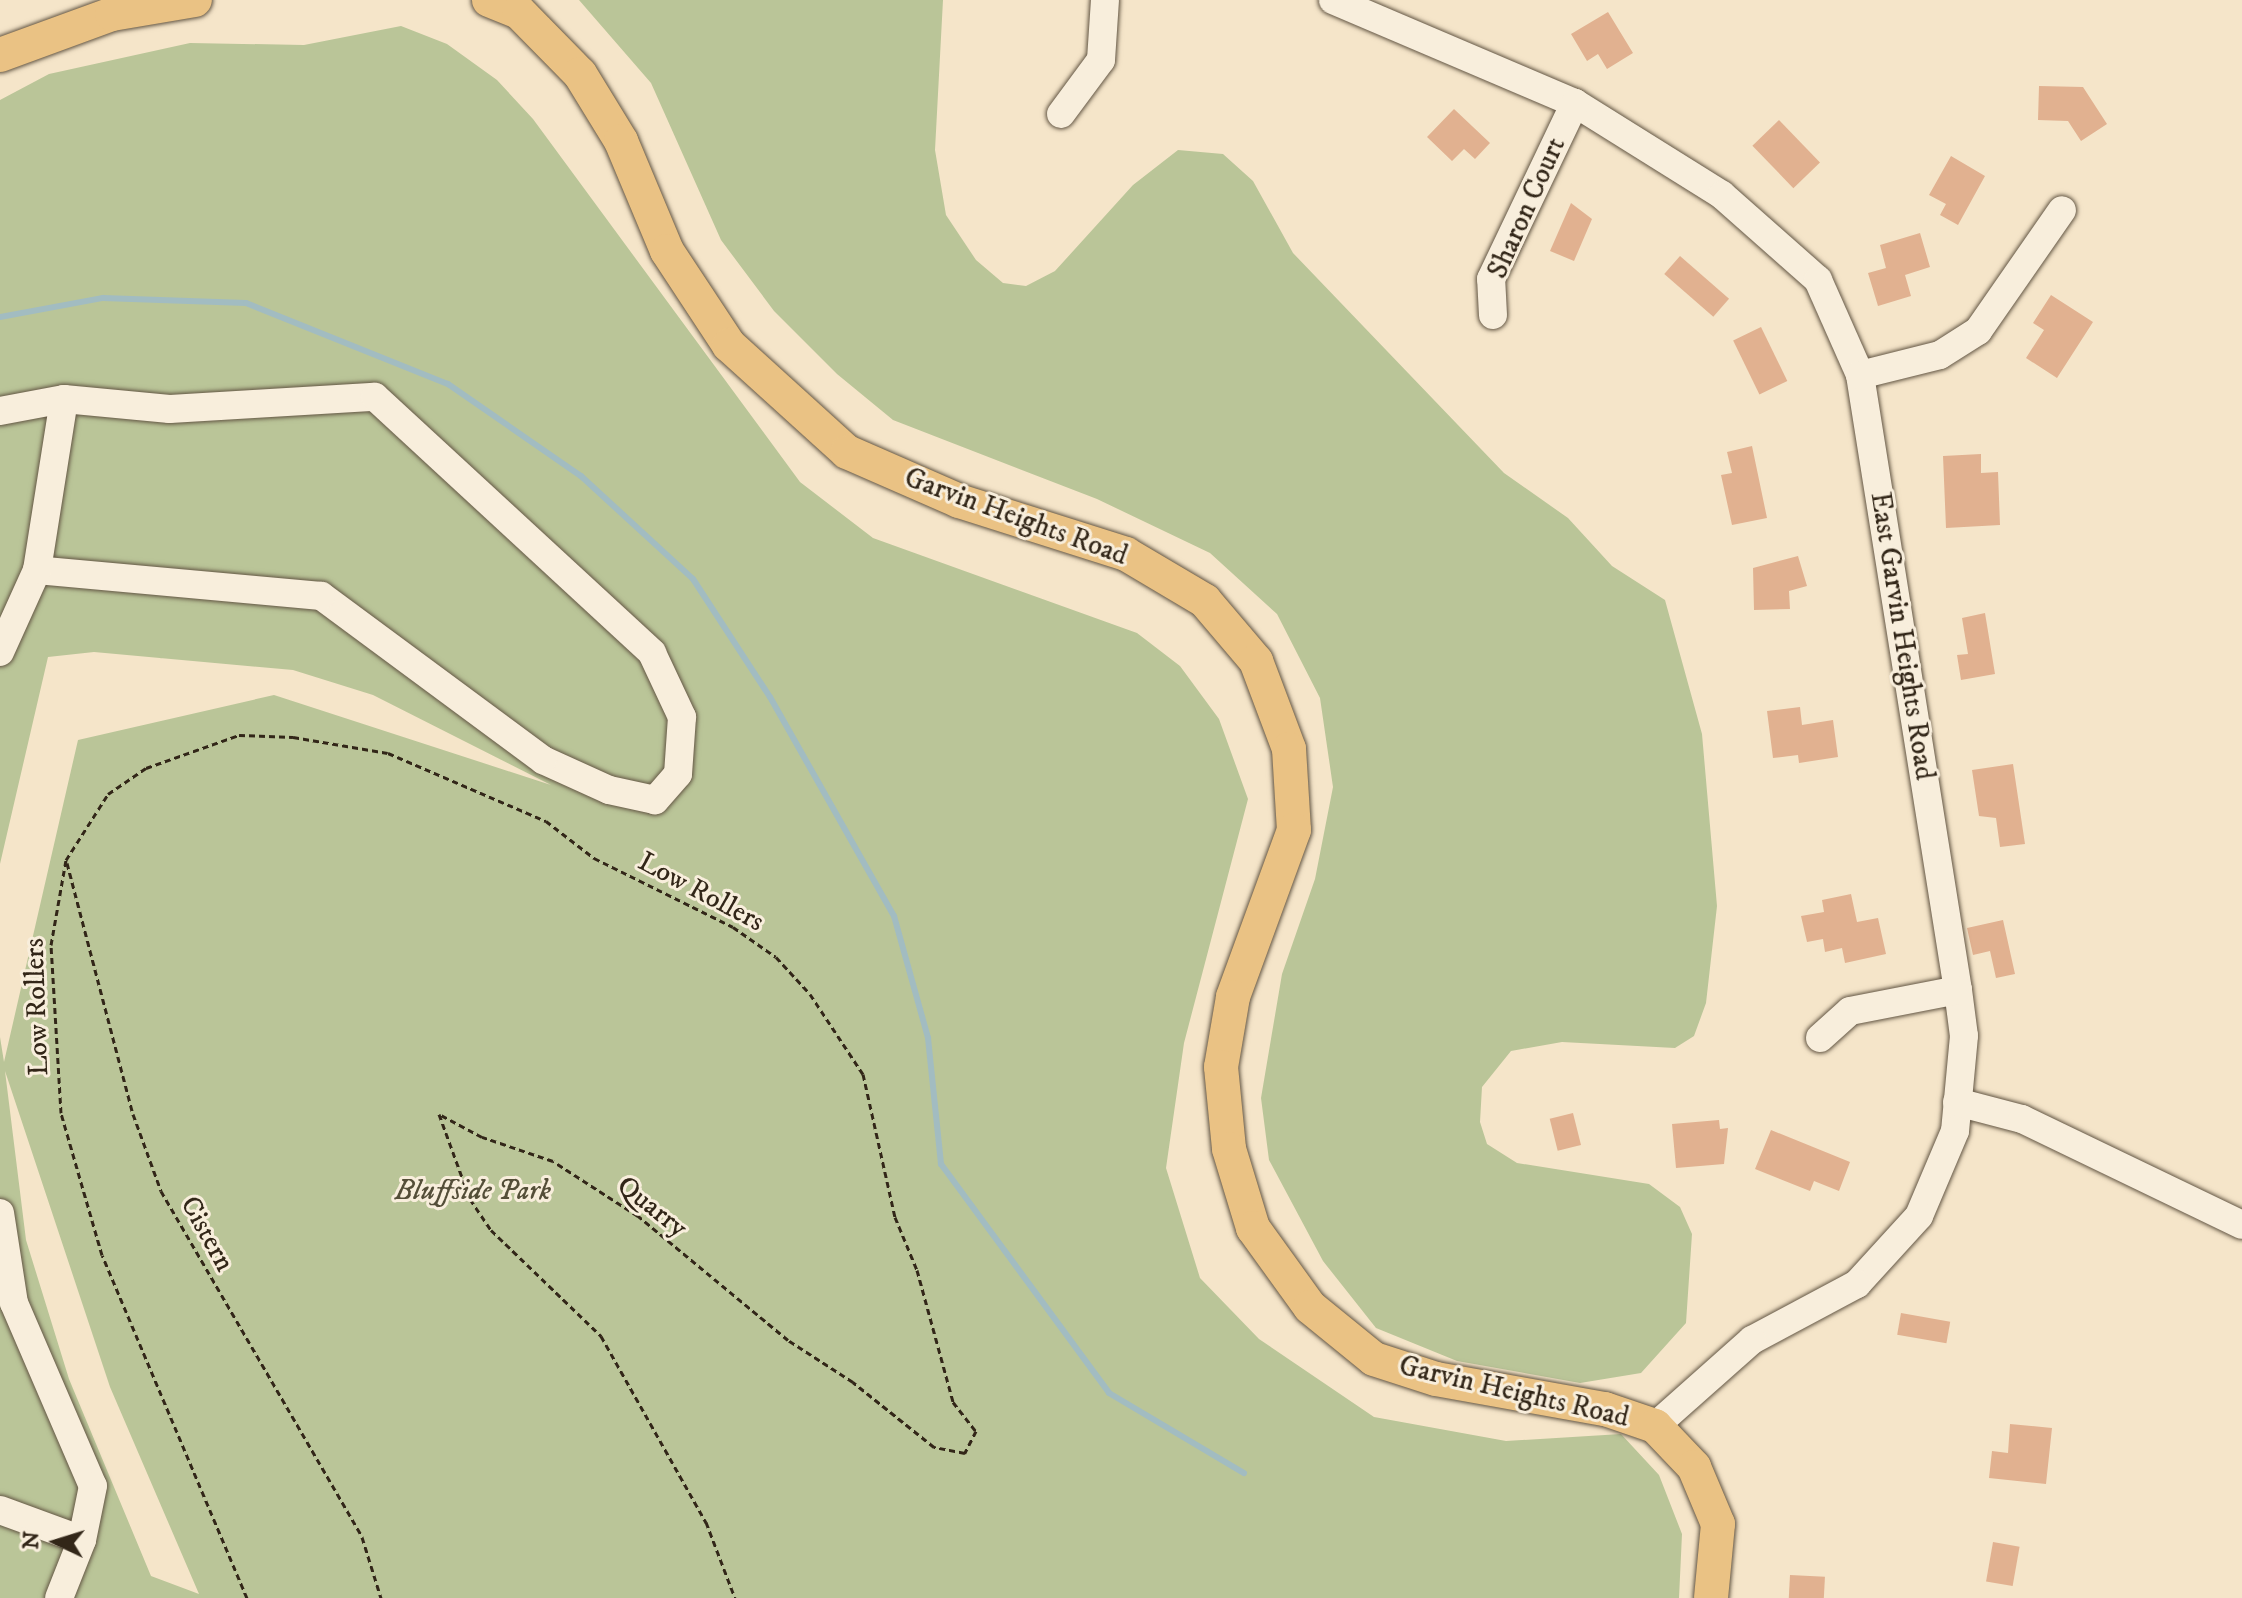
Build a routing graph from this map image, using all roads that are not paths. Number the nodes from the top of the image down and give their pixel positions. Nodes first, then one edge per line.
1 (195, 0) edge
2 (489, 0) edge
3 (1105, 0) edge
4 (1333, 0) edge
5 (0, 55) edge
6 (1575, 103) junction
7 (1061, 114) dead end
8 (2062, 210) dead end
9 (1493, 315) dead end
10 (1860, 375) junction
11 (64, 399) junction
12 (0, 411) edge
13 (37, 570) junction
14 (0, 652) edge
15 (1958, 990) junction
16 (1820, 1038) dead end
17 (1957, 1102) junction
18 (0, 1213) edge
19 (2242, 1225) edge
20 (1655, 1426) junction
21 (0, 1510) edge
22 (82, 1540) junction
23 (59, 1598) edge
24 (1711, 1598) edge

1 - 5 main road
2 - 20 main road, Garvin Heights Road
3 - 7 street
4 - 6 street, East Garvin Heights Road
6 - 9 street, Sharon Court
6 - 10 street, East Garvin Heights Road
8 - 10 street
10 - 15 street, East Garvin Heights Road
11 - 12 street
11 - 13 street
11 - 13 street
13 - 14 street
15 - 16 street
15 - 17 street, East Garvin Heights Road
17 - 19 street
17 - 20 street, East Garvin Heights Road
18 - 22 street
20 - 24 main road, Garvin Heights Road
21 - 22 street
22 - 23 street

